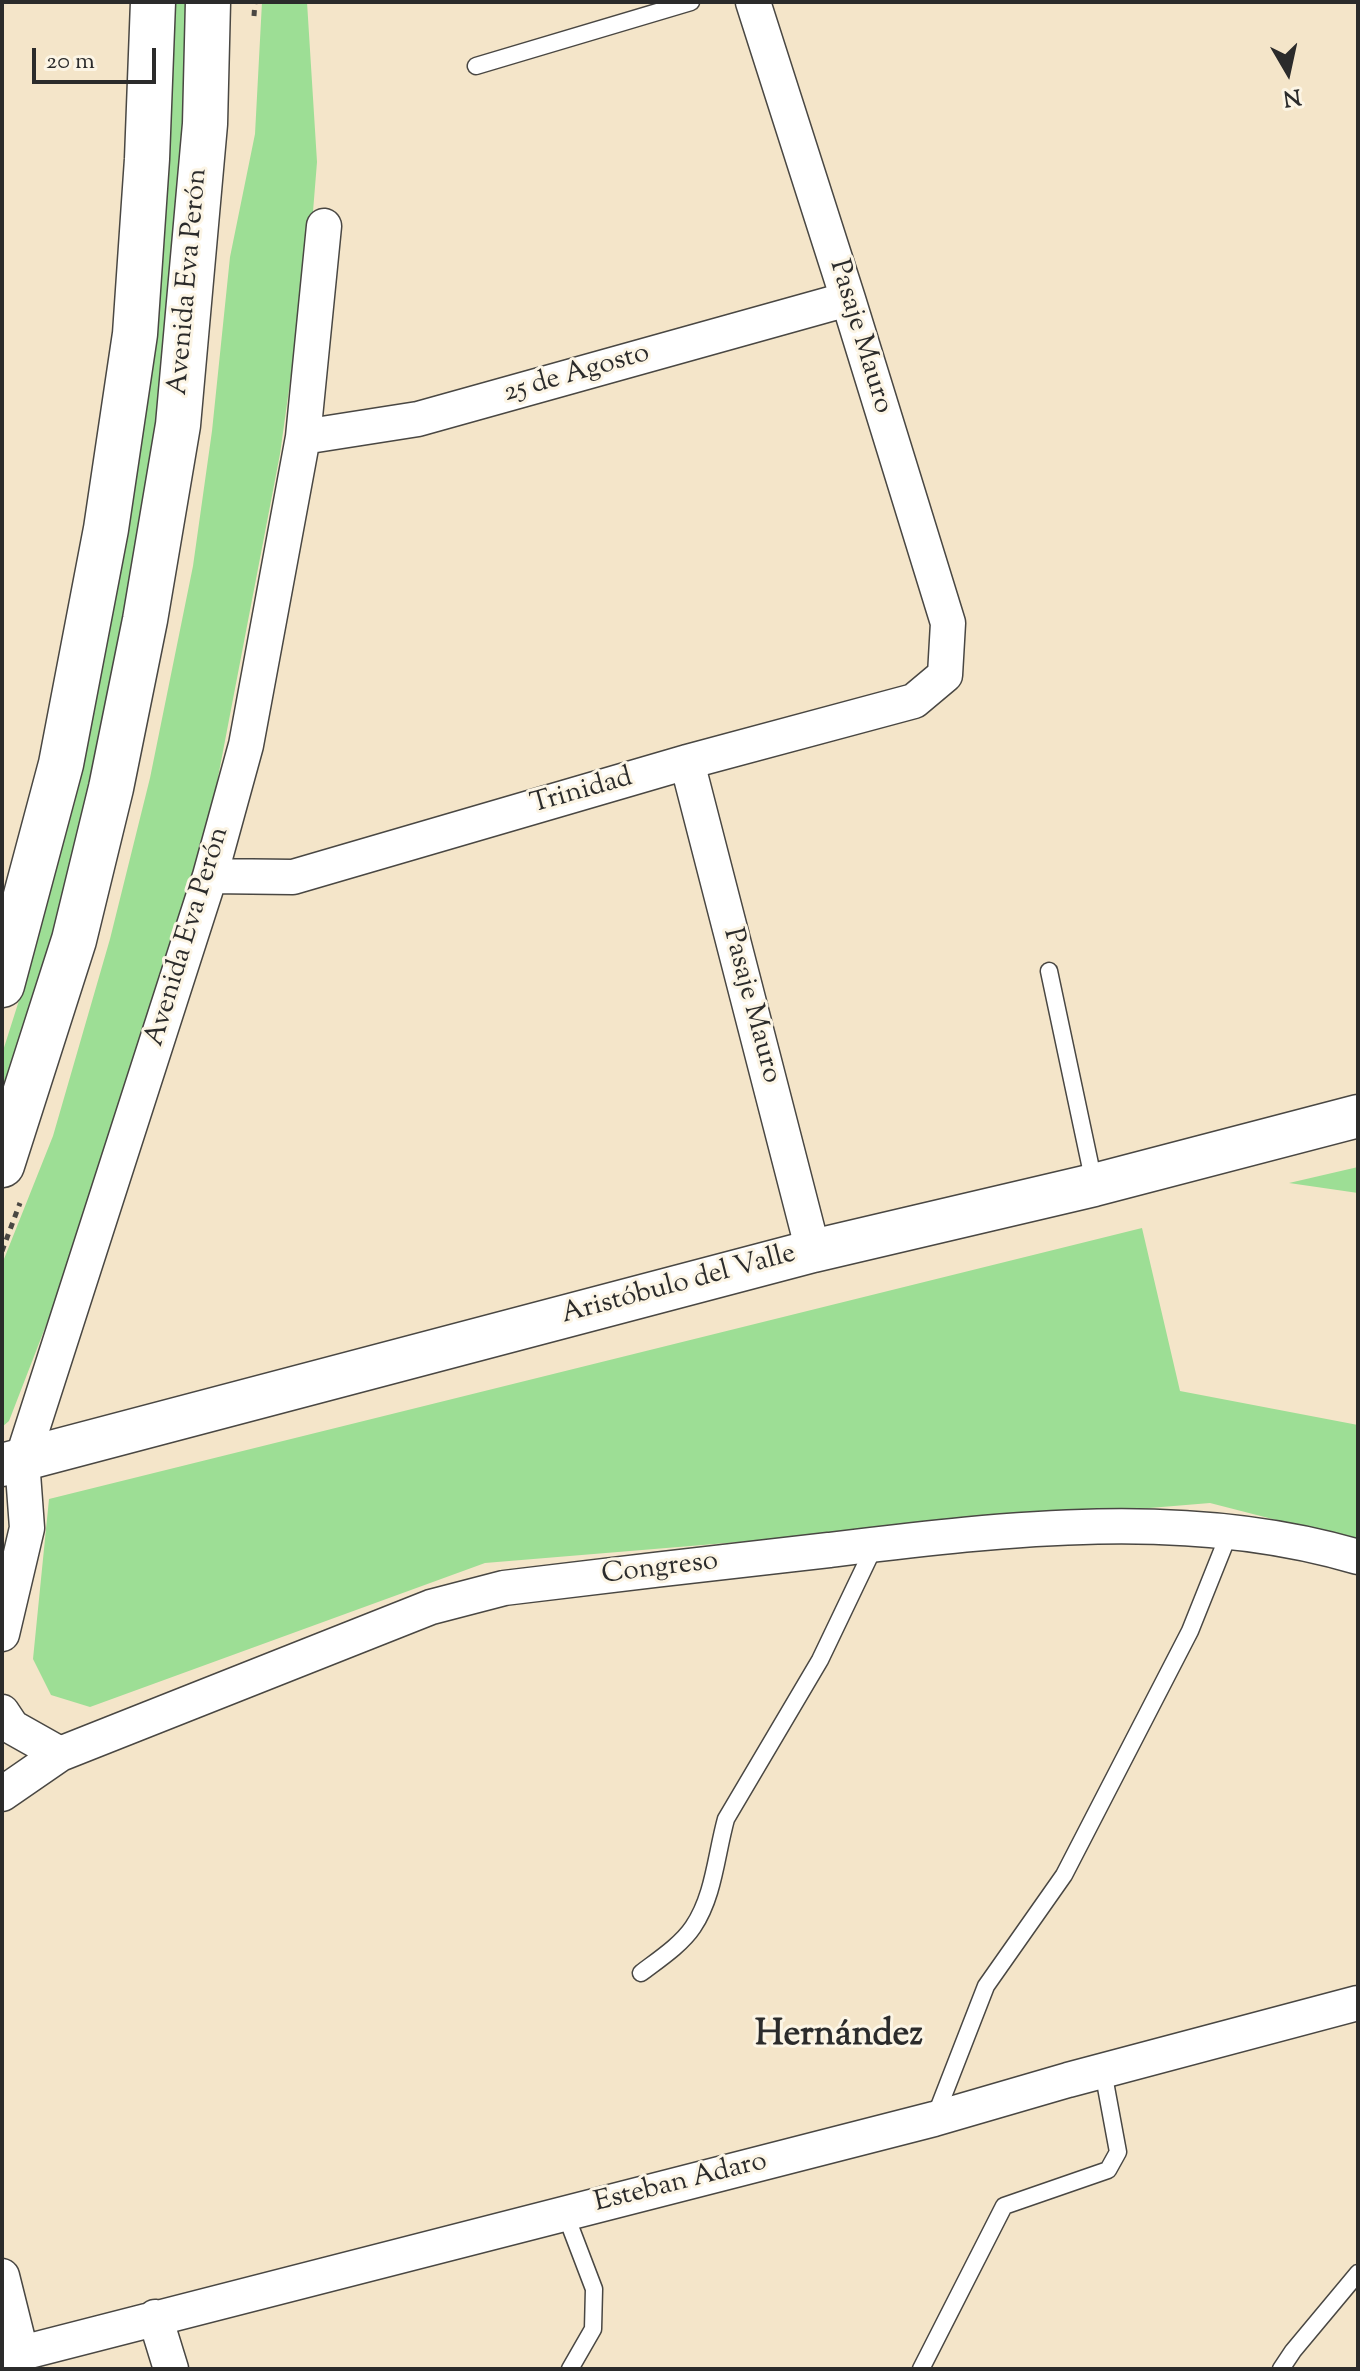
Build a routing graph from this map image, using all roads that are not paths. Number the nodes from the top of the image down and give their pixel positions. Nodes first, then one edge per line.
1 (153, 2) edge
2 (208, 2) edge
3 (691, 2) edge
4 (753, 2) edge
5 (476, 66) dead end
6 (324, 226) dead end
7 (848, 299) junction
8 (303, 437) junction
9 (945, 675) joint
10 (687, 762) junction
11 (210, 876) junction
12 (1049, 971) dead end
13 (2, 985) edge
14 (1358, 1116) edge
15 (2, 1165) edge
16 (1094, 1185) junction
17 (813, 1251) junction
18 (12, 1463) edge
19 (1230, 1531) junction
20 (876, 1544) junction
21 (1358, 1557) edge
22 (2, 1634) edge
23 (2, 1712) edge
24 (60, 1754) junction
25 (2, 1794) edge
26 (641, 1973) dead end
27 (1358, 2003) edge
28 (1103, 2071) junction
29 (934, 2119) junction
30 (565, 2213) junction
31 (1358, 2273) edge
32 (2, 2276) edge
33 (155, 2317) junction
34 (12, 2355) edge
35 (171, 2369) edge
36 (570, 2369) edge
37 (921, 2369) edge
38 (1281, 2369) edge

1 - 13 main road, Avenida Eva Perón
2 - 15 main road, Avenida Eva Perón
3 - 5 lane
4 - 7 street, Pasaje Mauro
6 - 8 street, Avenida Eva Perón
7 - 8 street, 25 de Agosto
7 - 9 street, Pasaje Mauro
8 - 11 street, Avenida Eva Perón
9 - 10 street, Trinidad
10 - 11 street, Trinidad
10 - 17 street, Pasaje Mauro
11 - 18 street, Avenida Eva Perón
12 - 16 lane
14 - 16 street, Aristóbulo del Valle
16 - 17 street, Aristóbulo del Valle
17 - 18 street, Aristóbulo del Valle
18 - 22 street, Avenida Eva Perón
19 - 20 street, Congreso
19 - 21 street, Congreso
19 - 29 lane
20 - 24 street, Congreso
20 - 26 lane
23 - 24 street
24 - 25 street, Congreso
27 - 28 street, Esteban Adaro
28 - 29 street, Esteban Adaro
28 - 37 lane
29 - 30 street, Esteban Adaro
30 - 33 street, Esteban Adaro
30 - 36 lane
31 - 38 lane
32 - 34 street
33 - 34 street, Esteban Adaro
33 - 35 street

